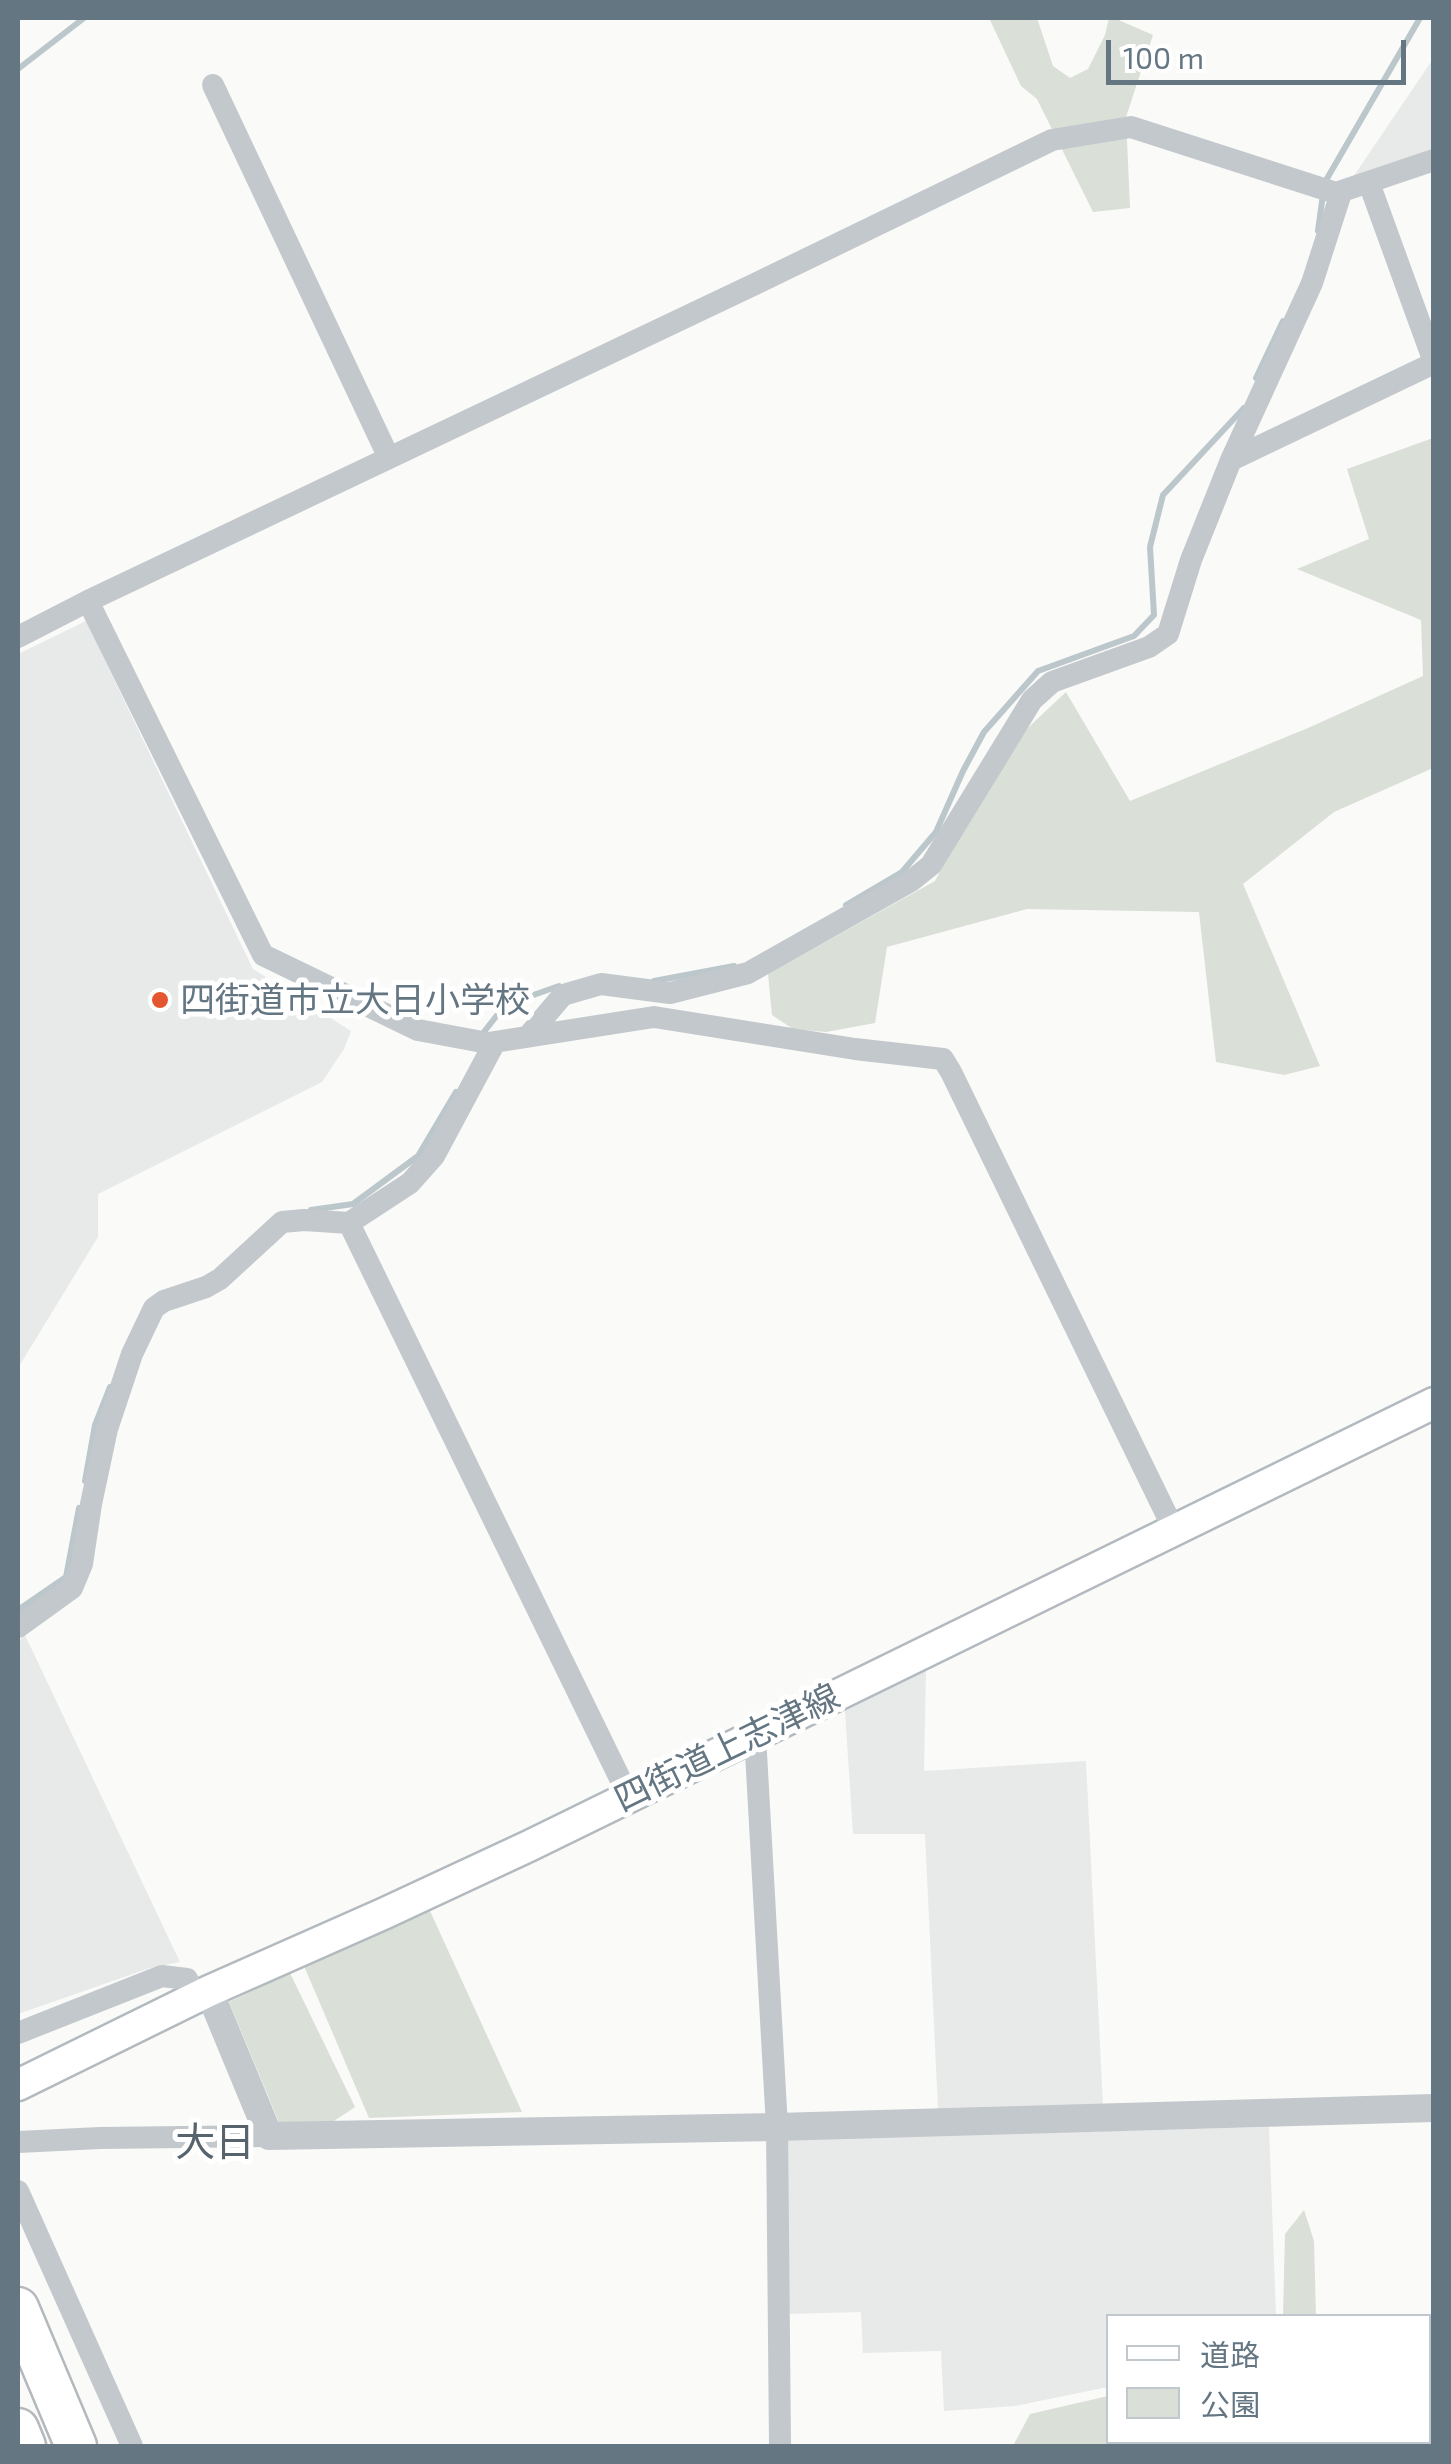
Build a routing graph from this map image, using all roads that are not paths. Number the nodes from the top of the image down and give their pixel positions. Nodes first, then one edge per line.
1 (213, 85) dead end
2 (1434, 160) edge
3 (1369, 182) junction
4 (1338, 193) junction
5 (1434, 363) edge
6 (389, 458) junction
7 (1231, 460) junction
8 (88, 600) junction
9 (18, 637) edge
10 (529, 1036) junction
11 (491, 1043) junction
12 (349, 1223) junction
13 (1434, 1402) edge
14 (1174, 1530) junction
15 (18, 1627) edge
16 (755, 1735) junction
17 (628, 1797) junction
18 (203, 1994) junction
19 (18, 2033) edge
20 (31, 2079) edge
21 (1434, 2108) edge
22 (777, 2127) junction
23 (269, 2136) junction
24 (18, 2142) edge
25 (18, 2191) edge
26 (18, 2308) edge
27 (18, 2429) edge
28 (25, 2446) edge
29 (76, 2446) edge
30 (132, 2446) edge
31 (780, 2446) edge

1 - 6 street
2 - 3 street
3 - 4 street
3 - 5 street
4 - 6 street
4 - 7 street
5 - 7 street
6 - 8 street
7 - 10 street
8 - 9 street
8 - 11 street
10 - 11 street
10 - 14 street
11 - 12 street
12 - 15 street
12 - 17 street
13 - 14 main road, 四街道上志津線
14 - 16 main road, 四街道上志津線
16 - 17 main road, 四街道上志津線
16 - 22 street
17 - 18 main road, 四街道上志津線
18 - 19 street
18 - 20 main road, 四街道上志津線
18 - 23 street
21 - 22 street
22 - 23 street
22 - 31 street
23 - 24 street
25 - 30 street
26 - 29 highway
27 - 28 highway

